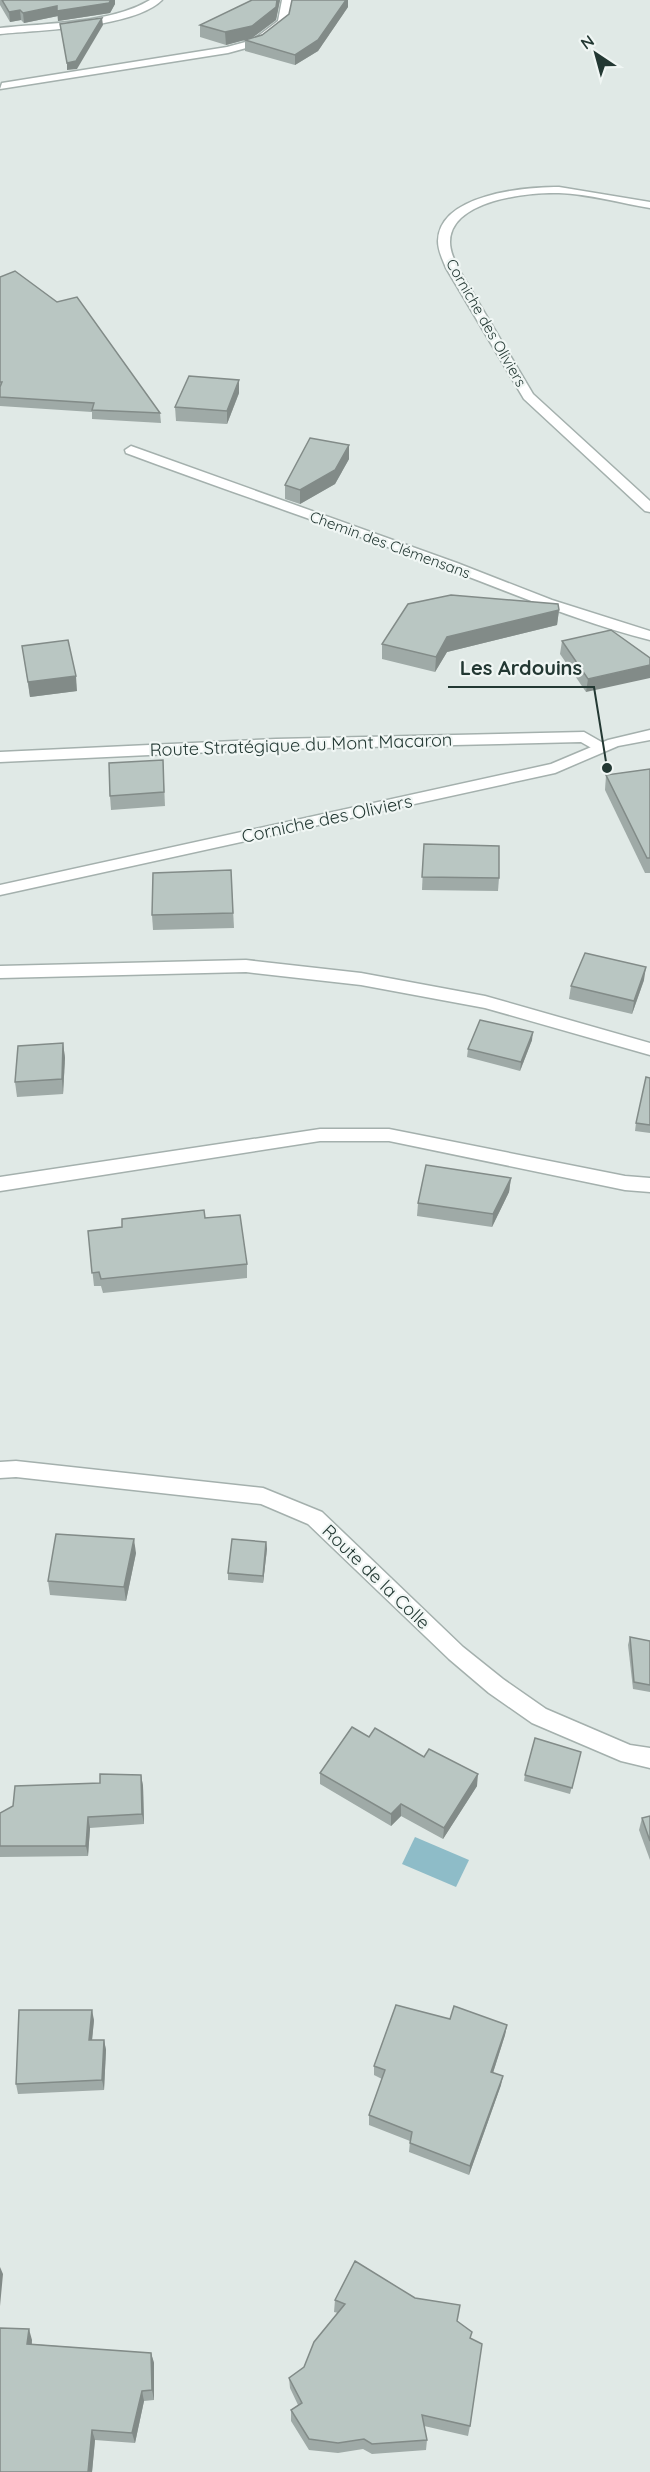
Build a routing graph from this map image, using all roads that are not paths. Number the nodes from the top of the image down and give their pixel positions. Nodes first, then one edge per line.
1 (157, 0) edge
2 (288, 0) edge
3 (0, 31) edge
4 (2, 86) dead end
5 (650, 205) edge
6 (131, 450) dead end
7 (650, 508) edge
8 (650, 636) edge
9 (650, 735) edge
10 (600, 747) junction
11 (0, 757) edge
12 (0, 890) edge
13 (0, 972) edge
14 (650, 1049) edge
15 (0, 1184) edge
16 (650, 1185) edge
17 (0, 1470) edge
18 (650, 1758) edge

1 - 3 street
2 - 4 street
5 - 7 street, Corniche des Oliviers
6 - 8 street, Chemin des Clémensans
9 - 10 street, Corniche des Oliviers
10 - 11 street, Route Stratégique du Mont Macaron
10 - 12 street, Corniche des Oliviers
13 - 14 street
15 - 16 street
17 - 18 street, Route de la Colle

